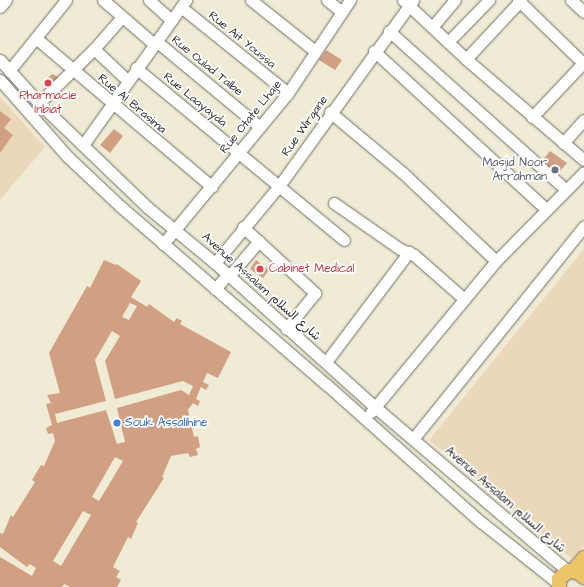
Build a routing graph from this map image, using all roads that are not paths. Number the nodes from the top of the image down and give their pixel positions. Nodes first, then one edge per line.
1 (6, 0) edge
2 (66, 0) edge
3 (103, 0) edge
4 (149, 0) edge
5 (251, 0) edge
6 (327, 0) edge
7 (350, 0) edge
8 (455, 0) edge
9 (489, 0) edge
10 (520, 0) edge
11 (571, 0) edge
12 (408, 2) edge
13 (183, 4) edge
14 (263, 4) edge
15 (0, 7) edge
16 (342, 12) junction
17 (584, 12) edge
18 (121, 18) junction
19 (171, 20) junction
20 (433, 26) junction
21 (389, 31) junction
22 (37, 39) junction
23 (155, 42) junction
24 (448, 42) junction
25 (94, 50) junction
26 (374, 51) junction
27 (315, 52) junction
28 (466, 59) junction
29 (0, 60) edge
30 (583, 62) edge
31 (136, 68) junction
32 (72, 70) junction
33 (9, 71) junction
34 (0, 80) edge
35 (127, 80) junction
36 (288, 93) junction
37 (39, 103) junction
38 (111, 104) junction
39 (330, 112) junction
40 (532, 117) junction
41 (584, 120) edge
42 (260, 127) junction
43 (563, 143) junction
44 (83, 145) junction
45 (238, 152) junction
46 (584, 160) edge
47 (584, 172) edge
48 (279, 186) junction
49 (212, 187) junction
50 (566, 190) junction
51 (334, 203) dead end
52 (546, 209) junction
53 (584, 226) edge
54 (243, 227) junction
55 (176, 230) junction
56 (344, 240) dead end
57 (259, 241) junction
58 (163, 244) junction
59 (409, 252) junction
60 (496, 261) junction
61 (215, 263) junction
62 (228, 275) junction
63 (215, 289) junction
64 (464, 299) junction
65 (286, 329) junction
66 (326, 362) junction
67 (375, 407) junction
68 (365, 419) junction
69 (414, 439) junction
70 (584, 558) edge
71 (575, 573) edge
72 (558, 585) edge

1 - 15 street
2 - 22 street
3 - 18 street, Rue Oulad Talbe
4 - 19 street
5 - 14 street
6 - 16 street
7 - 16 street, Rue Otate Lhaje
8 - 20 street
9 - 24 street
10 - 28 street
10 - 30 street
11 - 17 street
12 - 20 street
12 - 21 street, Rue Wirgane
13 - 19 street
13 - 36 street, Rue Ait Youssa
14 - 27 street
16 - 27 street, Rue Otate Lhaje
18 - 23 street, Rue Oulad Talbe
18 - 25 street
19 - 23 street
20 - 24 street
21 - 26 street, Rue Wirgane
21 - 50 street
22 - 32 street, Rue Al Brasima
22 - 33 street
23 - 31 street
23 - 42 street, Rue Oulad Talbe
24 - 28 street
25 - 32 street
25 - 35 street
26 - 39 street, Rue Wirgane
26 - 52 street
27 - 36 street, Rue Otate Lhaje
28 - 40 street
29 - 33 street, Avenue Assalam شارع السلام
30 - 40 street
31 - 35 street
31 - 45 street, Rue Laayayda
32 - 37 street
32 - 38 street, Rue Al Brasima
33 - 37 street, Avenue Assalam شارع السلام
34 - 58 street
35 - 38 street
36 - 42 street, Rue Otate Lhaje
37 - 44 street, Avenue Assalam شارع السلام
38 - 44 street
38 - 49 street, Rue Al Brasima
39 - 48 street, Rue Wirgane
39 - 60 street
40 - 43 street
41 - 43 street
42 - 45 street, Rue Otate Lhaje
43 - 46 street
44 - 55 street, Avenue Assalam شارع السلام
45 - 48 street, Rue Laayayda
45 - 49 street, Rue Otate Lhaje
47 - 50 street
48 - 54 street, Rue Wirgane
48 - 56 street, Rue Laayayda
49 - 55 street, Rue Otate Lhaje
50 - 52 street
51 - 59 street
52 - 60 street
53 - 69 street
54 - 57 street
54 - 61 street, Rue Wirgane
55 - 58 street, Rue Otate Lhaje
55 - 61 street, Avenue Assalam شارع السلام
57 - 62 street
57 - 65 street
58 - 63 street
59 - 64 street
59 - 66 street
60 - 64 street
61 - 62 street, Avenue Assalam شارع السلام
62 - 63 street
62 - 65 street, Avenue Assalam شارع السلام
63 - 68 street
64 - 67 street
65 - 66 street, Avenue Assalam شارع السلام
66 - 67 street, Avenue Assalam شارع السلام
67 - 68 street
67 - 69 street, Avenue Assalam شارع السلام
68 - 72 street
69 - 71 street, Avenue Assalam شارع السلام
70 - 71 main road
71 - 72 main road

